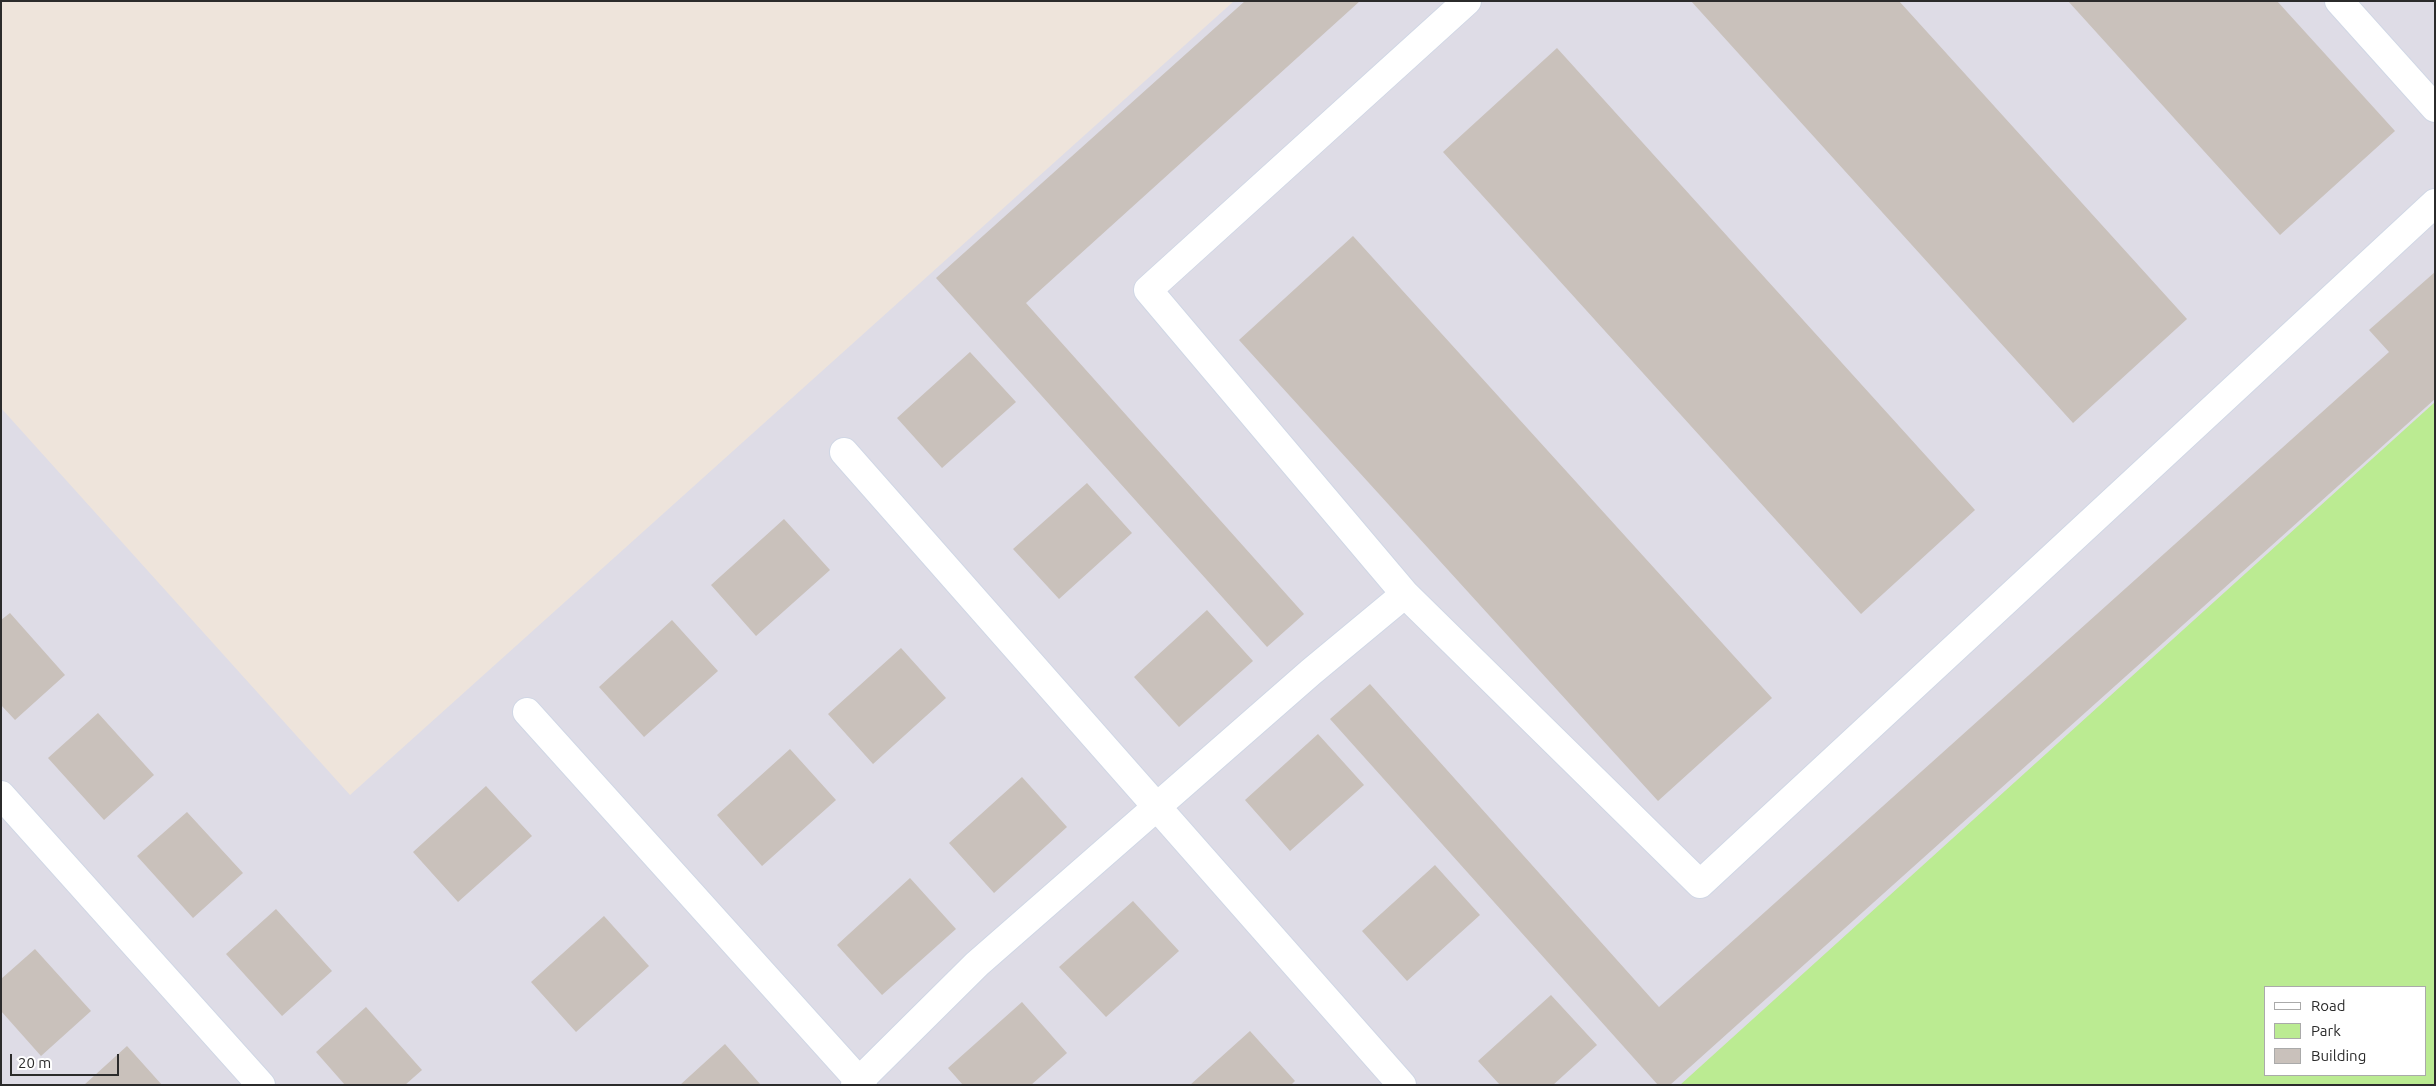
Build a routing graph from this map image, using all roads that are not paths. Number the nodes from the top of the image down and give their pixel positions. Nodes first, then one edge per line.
1 (1467, 1) edge
2 (2339, 1) edge
3 (2435, 108) edge
4 (2435, 204) edge
5 (844, 452) dead end
6 (1405, 594) junction
7 (528, 712) dead end
8 (1, 795) edge
9 (1156, 806) junction
10 (859, 1083) edge
11 (261, 1085) edge
12 (1402, 1085) edge

1 - 6 lane
2 - 3 lane
4 - 6 lane
5 - 9 lane
6 - 9 lane
7 - 10 lane
8 - 11 lane
9 - 10 lane
9 - 12 lane

